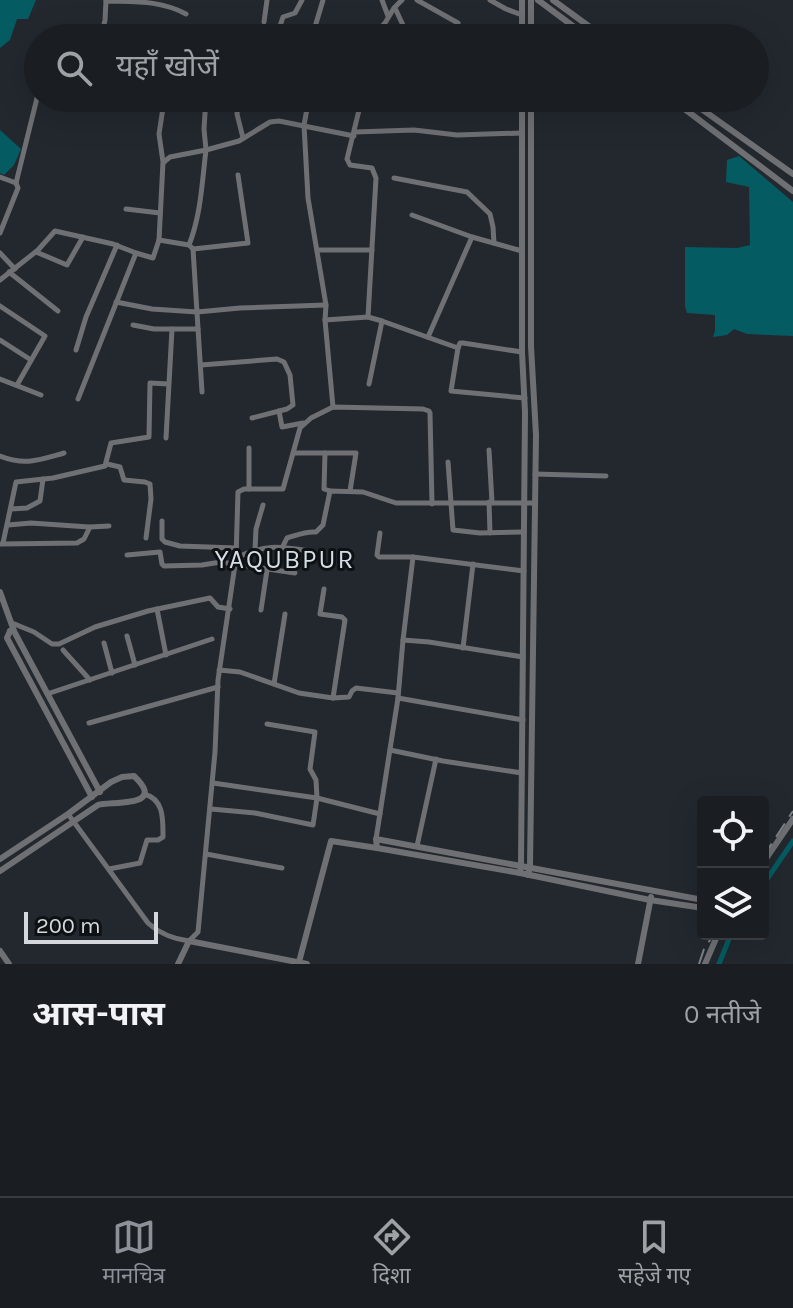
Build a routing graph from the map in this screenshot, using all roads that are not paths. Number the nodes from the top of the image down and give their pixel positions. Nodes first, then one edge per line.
1 (267, 0) edge
2 (302, 0) edge
3 (323, 0) edge
4 (382, 0) edge
5 (402, 0) edge
6 (417, 0) edge
7 (490, 0) edge
8 (522, 0) edge
9 (531, 0) edge
10 (538, 0) edge
11 (553, 0) edge
12 (106, 1) edge
13 (394, 8) junction
14 (186, 14) dead end
15 (522, 15) junction
16 (389, 17) junction
17 (264, 22) dead end
18 (458, 23) dead end
19 (104, 24) edge
20 (281, 24) edge
21 (316, 24) edge
22 (385, 24) edge
23 (402, 24) edge
24 (522, 24) edge
25 (531, 24) edge
26 (570, 24) edge
27 (586, 24) edge
28 (34, 112) edge
29 (162, 112) edge
30 (204, 112) edge
31 (237, 112) edge
32 (306, 112) edge
33 (359, 112) edge
34 (522, 112) edge
35 (531, 112) edge
36 (689, 112) edge
37 (706, 112) edge
38 (304, 125) junction
39 (522, 133) junction
40 (354, 134) junction
41 (243, 138) junction
42 (206, 150) junction
43 (163, 162) junction
44 (793, 174) edge
45 (238, 175) dead end
46 (0, 177) edge
47 (394, 178) dead end
48 (16, 183) junction
49 (793, 191) edge
50 (126, 209) dead end
51 (160, 213) junction
52 (412, 215) dead end
53 (0, 233) edge
54 (83, 237) junction
55 (472, 237) junction
56 (159, 240) junction
57 (494, 243) junction
58 (117, 245) junction
59 (191, 247) junction
60 (317, 250) junction
61 (372, 250) junction
62 (522, 251) junction
63 (36, 252) junction
64 (0, 253) edge
65 (136, 253) junction
66 (5, 274) edge
67 (116, 302) junction
68 (326, 305) junction
69 (0, 306) edge
70 (58, 311) dead end
71 (197, 312) junction
72 (368, 317) junction
73 (325, 320) junction
74 (382, 321) junction
75 (133, 325) dead end
76 (172, 329) junction
77 (198, 329) junction
78 (428, 337) junction
79 (0, 340) edge
80 (531, 346) junction
81 (458, 348) junction
82 (522, 349) junction
83 (76, 350) dead end
84 (31, 360) junction
85 (201, 365) junction
86 (0, 379) edge
87 (168, 384) junction
88 (369, 384) dead end
89 (17, 385) junction
90 (202, 392) dead end
91 (41, 395) dead end
92 (525, 398) junction
93 (78, 399) dead end
94 (333, 407) junction
95 (279, 411) junction
96 (252, 418) dead end
97 (306, 422) junction
98 (166, 438) dead end
99 (249, 448) dead end
100 (489, 450) dead end
101 (64, 453) dead end
102 (294, 453) junction
103 (325, 453) junction
104 (0, 456) edge
105 (448, 462) dead end
106 (107, 464) junction
107 (535, 474) junction
108 (606, 476) dead end
109 (43, 479) junction
110 (249, 489) junction
111 (330, 491) junction
112 (350, 491) junction
113 (490, 502) junction
114 (524, 502) junction
115 (451, 503) junction
116 (534, 503) junction
117 (432, 504) junction
118 (263, 505) dead end
119 (11, 509) junction
120 (162, 521) dead end
121 (8, 525) junction
122 (109, 526) dead end
123 (90, 527) junction
124 (524, 532) junction
125 (380, 533) dead end
126 (490, 533) junction
127 (146, 538) dead end
128 (2, 544) edge
129 (236, 548) junction
130 (282, 548) junction
131 (255, 550) junction
132 (309, 551) dead end
133 (127, 555) dead end
134 (413, 557) junction
135 (235, 561) junction
136 (473, 564) junction
137 (267, 570) junction
138 (524, 571) junction
139 (295, 573) dead end
140 (324, 589) dead end
141 (0, 592) edge
142 (157, 609) junction
143 (230, 609) junction
144 (261, 610) dead end
145 (285, 614) dead end
146 (13, 627) junction
147 (127, 636) dead end
148 (212, 639) dead end
149 (403, 640) junction
150 (104, 643) dead end
151 (463, 648) junction
152 (63, 650) dead end
153 (166, 655) junction
154 (524, 657) junction
155 (135, 665) junction
156 (219, 670) junction
157 (112, 673) junction
158 (90, 680) junction
159 (274, 684) junction
160 (218, 687) junction
161 (47, 694) junction
162 (398, 696) junction
163 (333, 698) junction
164 (523, 720) junction
165 (89, 723) dead end
166 (267, 724) dead end
167 (390, 750) junction
168 (436, 759) junction
169 (522, 773) junction
170 (213, 783) junction
171 (100, 792) junction
172 (144, 794) junction
173 (92, 797) junction
174 (317, 798) junction
175 (211, 809) junction
176 (68, 814) junction
177 (380, 814) junction
178 (793, 819) edge
179 (73, 822) junction
180 (376, 839) junction
181 (417, 846) junction
182 (377, 848) junction
183 (206, 854) junction
184 (769, 854) edge
185 (0, 859) edge
186 (530, 866) junction
187 (282, 868) dead end
188 (109, 869) junction
189 (520, 869) junction
190 (0, 871) edge
191 (528, 875) junction
192 (652, 891) junction
193 (697, 899) edge
194 (650, 900) junction
195 (697, 907) edge
196 (715, 940) edge
197 (189, 941) junction
198 (0, 951) edge
199 (299, 962) junction
200 (9, 964) edge
201 (178, 964) edge
202 (307, 964) edge
203 (638, 964) edge
204 (705, 964) edge

1 - 17 street
2 - 20 street
3 - 21 street
4 - 16 street
5 - 13 street
6 - 18 street
7 - 15 street
8 - 15 street
9 - 25 street
10 - 26 street
11 - 27 street
12 - 14 street
12 - 19 street
13 - 16 street
13 - 23 street
15 - 24 street
16 - 22 street
28 - 48 street
29 - 43 street
30 - 42 street
31 - 41 street
32 - 38 street
33 - 40 street
34 - 39 street
35 - 80 street
36 - 49 street
37 - 44 street
38 - 40 street
38 - 41 street
38 - 60 street
39 - 40 street
39 - 62 street
40 - 61 street
41 - 42 street
42 - 43 street
42 - 59 street
43 - 51 street
45 - 59 street
46 - 48 street
47 - 57 street
48 - 53 street
50 - 51 street
51 - 56 street
52 - 55 street
54 - 58 street
54 - 63 street
54 - 63 street
55 - 57 street
55 - 78 street
56 - 59 street
56 - 65 street
57 - 62 street
58 - 65 street
58 - 83 street
59 - 71 street
60 - 61 street
60 - 68 street
61 - 72 street
62 - 82 street
63 - 66 street
64 - 66 street
65 - 67 street
66 - 70 street
67 - 71 street
67 - 93 street
68 - 71 street
68 - 73 street
69 - 84 street
71 - 77 street
72 - 73 street
72 - 74 street
73 - 94 street
74 - 78 street
74 - 88 street
75 - 76 street
76 - 77 street
76 - 87 street
77 - 85 street
78 - 81 street
79 - 84 street
80 - 82 street
80 - 107 street
81 - 82 street
81 - 92 street
82 - 92 street
84 - 89 street
85 - 90 street
85 - 95 street
86 - 89 street
87 - 98 street
87 - 106 street
89 - 91 street
92 - 114 street
94 - 97 street
94 - 117 street
95 - 96 street
95 - 97 street
97 - 102 street
99 - 110 street
100 - 113 street
101 - 104 street
102 - 103 street
102 - 110 street
103 - 111 street
103 - 112 street
105 - 115 street
106 - 109 street
106 - 127 street
107 - 108 street
107 - 116 street
109 - 119 street
109 - 119 street
110 - 129 street
111 - 112 street
111 - 130 street
112 - 117 street
113 - 114 street
113 - 115 street
113 - 126 street
114 - 116 street
114 - 124 street
115 - 117 street
115 - 126 street
116 - 186 street
118 - 131 street
119 - 121 street
120 - 129 street
121 - 123 street
121 - 128 street
122 - 123 street
123 - 128 street
124 - 126 street
124 - 138 street
125 - 134 street
129 - 135 street
130 - 131 street
130 - 132 street
131 - 135 street
133 - 135 street
134 - 136 street
134 - 149 street
135 - 137 street
135 - 143 street
136 - 138 street
136 - 151 street
137 - 139 street
137 - 144 street
138 - 154 street
140 - 163 street
141 - 146 street
142 - 143 street
142 - 146 street
142 - 153 street
143 - 156 street
145 - 159 street
146 - 161 street
146 - 173 street
147 - 155 street
148 - 153 street
149 - 151 street
149 - 162 street
150 - 157 street
151 - 154 street
152 - 158 street
153 - 155 street
154 - 164 street
155 - 157 street
156 - 159 street
156 - 160 street
157 - 158 street
158 - 161 street
159 - 163 street
160 - 165 street
160 - 170 street
161 - 171 street
162 - 163 street
162 - 164 street
162 - 167 street
164 - 169 street
166 - 174 street
167 - 168 street
167 - 177 street
168 - 169 street
168 - 181 street
169 - 189 street
170 - 174 street
170 - 175 street
171 - 172 street
171 - 173 street
172 - 179 street
172 - 188 street
173 - 176 street
174 - 175 street
174 - 177 street
175 - 183 street
176 - 179 street
176 - 185 street
177 - 180 street
178 - 184 street
179 - 188 street
179 - 190 street
180 - 181 street
180 - 182 street
181 - 189 street
182 - 189 street
182 - 199 street
183 - 187 street
183 - 197 street
186 - 189 street
186 - 191 street
186 - 192 street
188 - 197 street
189 - 191 street
191 - 194 street
192 - 193 street
192 - 194 street
194 - 195 street
194 - 203 street
196 - 204 street
197 - 199 street
197 - 201 street
198 - 200 street
199 - 202 street

